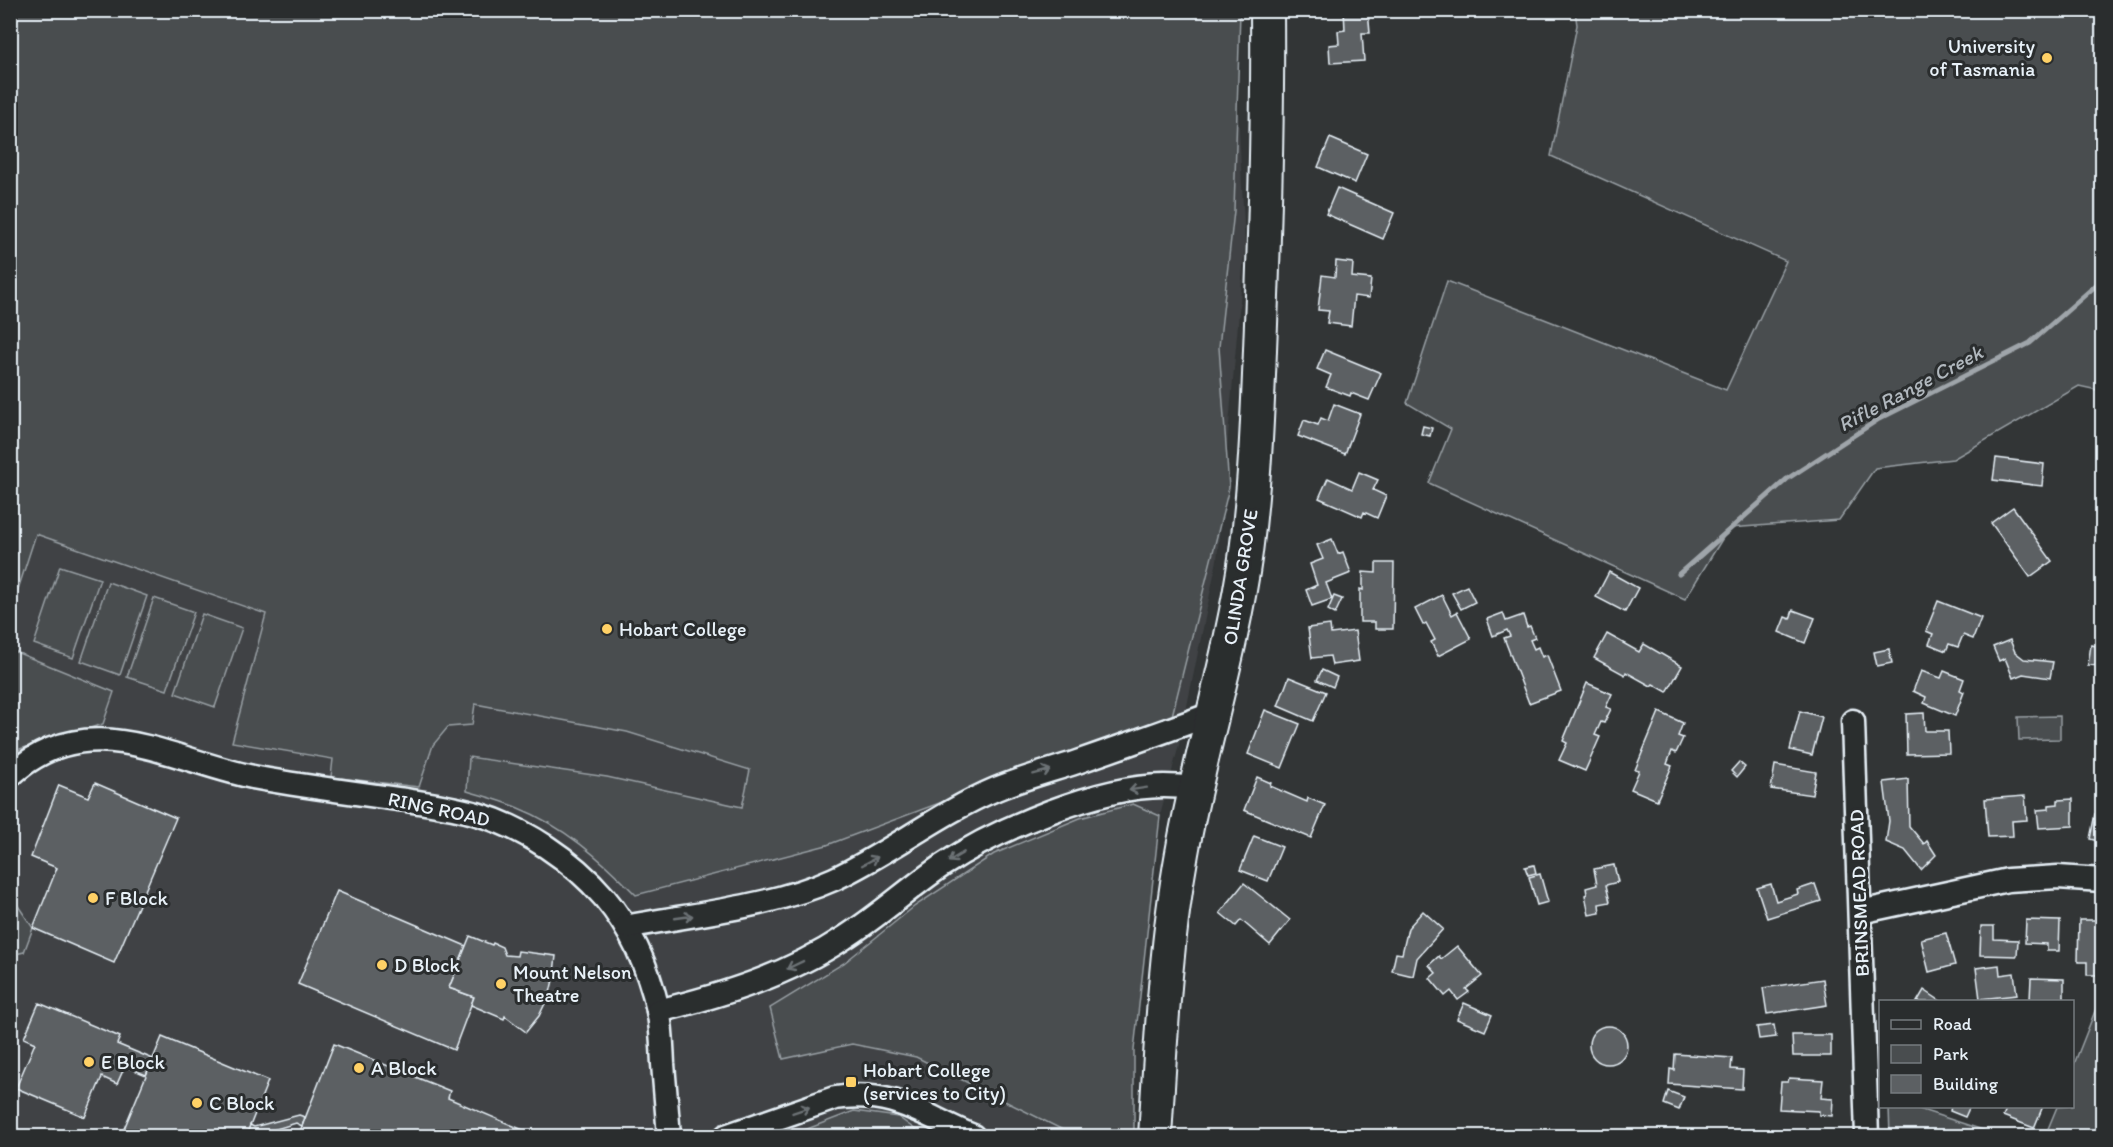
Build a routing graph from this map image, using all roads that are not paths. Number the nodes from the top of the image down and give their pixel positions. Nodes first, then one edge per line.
1 (1267, 10) edge
2 (1214, 713) junction
3 (1853, 721) dead end
4 (10, 776) edge
5 (1196, 788) junction
6 (2103, 880) edge
7 (1860, 912) junction
8 (626, 927) junction
9 (658, 1011) junction
10 (669, 1137) edge
11 (726, 1137) edge
12 (973, 1137) edge
13 (1155, 1137) edge
14 (1867, 1137) edge

1 - 2 main road, OLINDA GROVE
2 - 5 main road, OLINDA GROVE
8 -> 2 street
3 - 7 street, BRINSMEAD ROAD
4 - 8 street, RING ROAD
5 -> 9 street
5 - 13 main road, OLINDA GROVE
6 - 7 street
7 - 14 street, BRINSMEAD ROAD
8 - 9 street, RING ROAD
9 - 10 street, RING ROAD
11 -> 12 street

